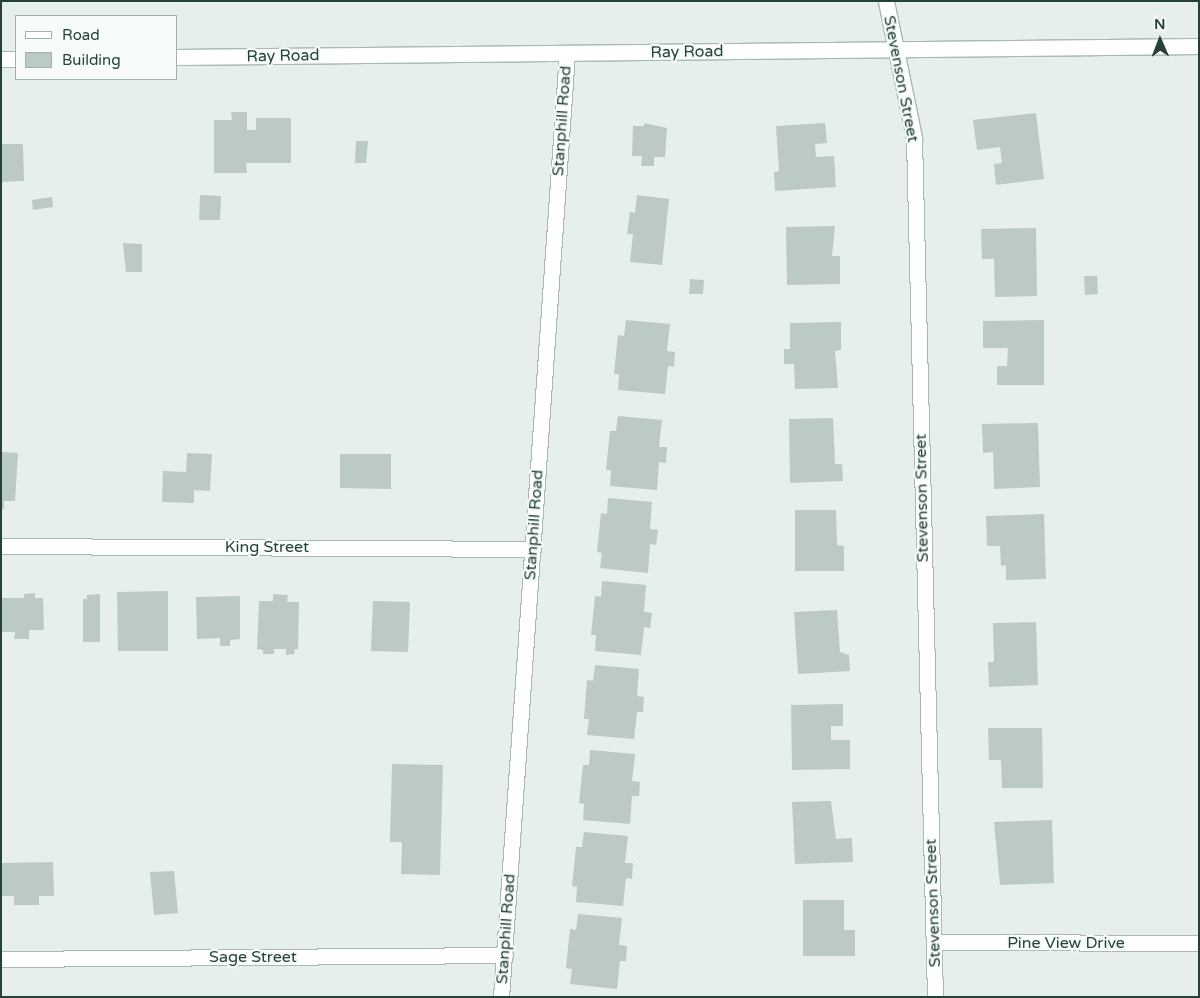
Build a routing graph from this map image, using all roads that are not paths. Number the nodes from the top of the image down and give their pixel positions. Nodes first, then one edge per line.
1 (886, 1) edge
2 (1199, 46) edge
3 (895, 49) junction
4 (567, 53) junction
5 (178, 57) edge
6 (1, 59) edge
7 (15, 59) edge
8 (1, 546) edge
9 (533, 549) junction
10 (934, 942) junction
11 (1199, 943) edge
12 (505, 955) junction
13 (1, 959) edge
14 (501, 997) edge
15 (936, 997) edge

1 - 3 street, Stevenson Street
2 - 3 street, Ray Road
3 - 4 street, Ray Road
3 - 10 street, Stevenson Street
4 - 5 street, Ray Road
4 - 9 street, Stanphill Road
6 - 7 street
8 - 9 street, King Street
9 - 12 street, Stanphill Road
10 - 11 street, Pine View Drive
10 - 15 street, Stevenson Street
12 - 13 street, Sage Street
12 - 14 street, Stanphill Road

